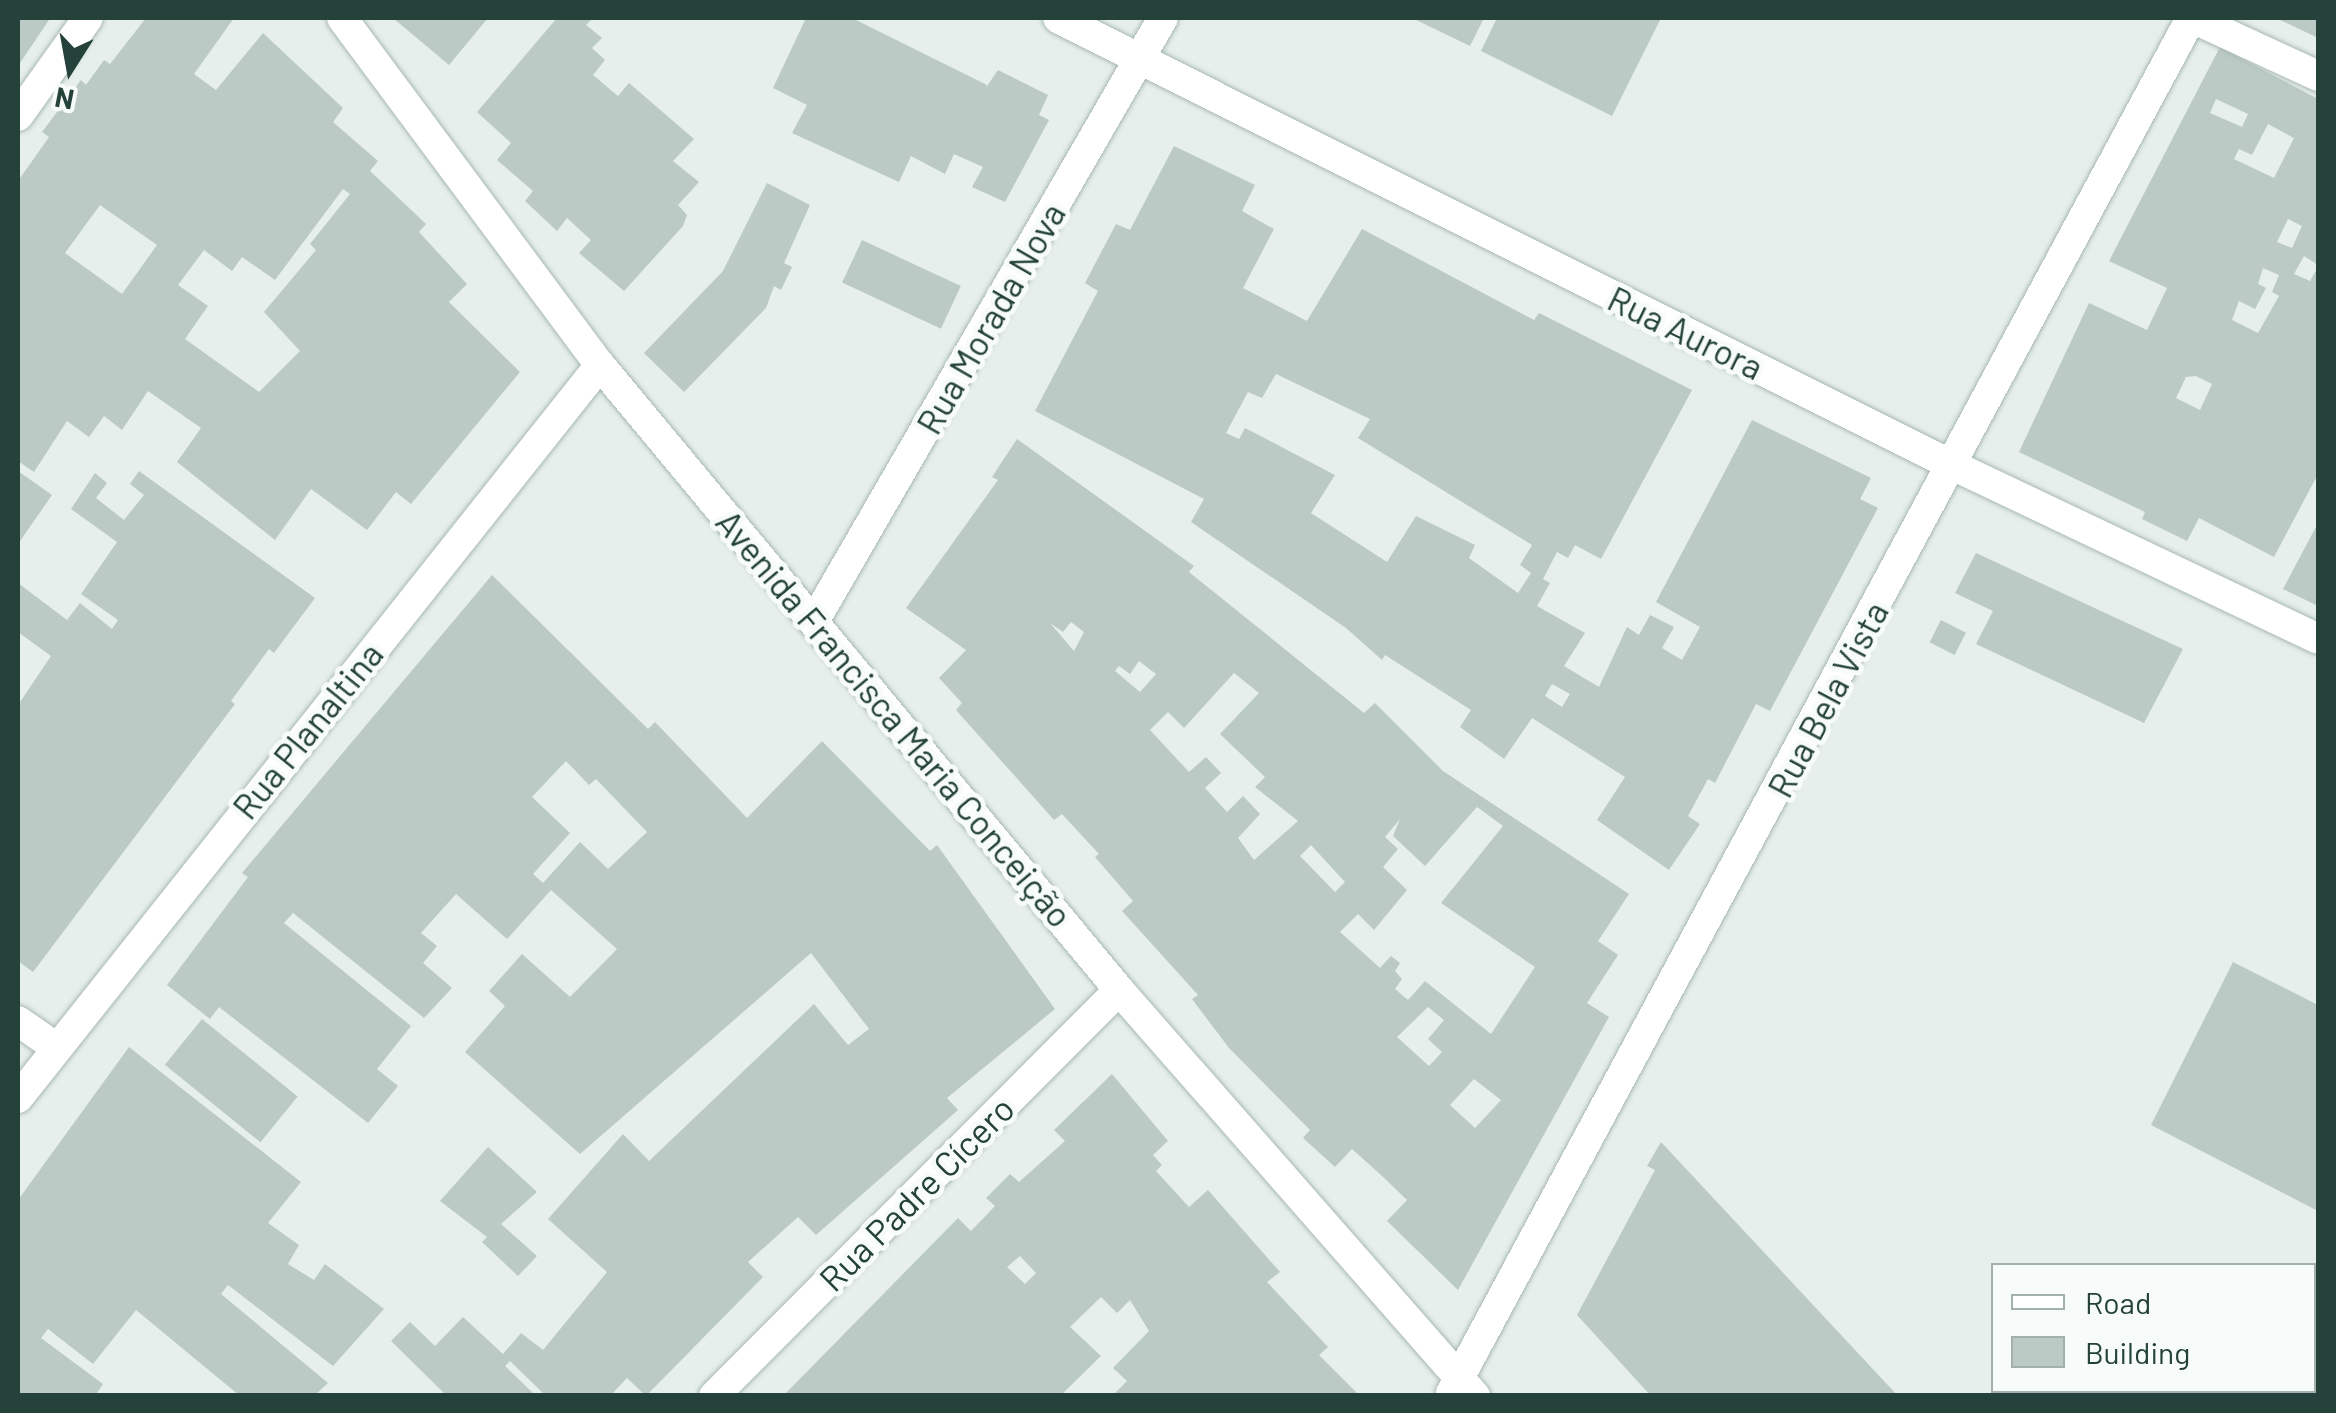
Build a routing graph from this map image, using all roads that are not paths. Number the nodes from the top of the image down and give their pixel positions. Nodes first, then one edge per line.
1 (88, 18) edge
2 (342, 18) edge
3 (1058, 18) edge
4 (1163, 18) edge
5 (2191, 18) edge
6 (1140, 60) junction
7 (2318, 76) edge
8 (18, 116) edge
9 (600, 365) junction
10 (1952, 464) junction
11 (816, 618) junction
12 (2318, 639) edge
13 (1119, 990) junction
14 (18, 1021) edge
15 (54, 1046) junction
16 (18, 1098) edge
17 (1462, 1390) edge
18 (714, 1396) edge

1 - 8 street
2 - 9 street, Avenida Francisca Maria Conceição
3 - 6 street, Rua Aurora
4 - 6 street, Rua Morada Nova
5 - 7 street
5 - 10 street, Rua Bela Vista
6 - 10 street, Rua Aurora
6 - 11 street, Rua Morada Nova
9 - 11 street, Avenida Francisca Maria Conceição
9 - 15 street, Rua Planaltina
10 - 12 street, Rua Aurora
10 - 17 street, Rua Bela Vista
11 - 13 street, Avenida Francisca Maria Conceição
13 - 17 street, Avenida Francisca Maria Conceição
13 - 18 street, Rua Padre Cícero
14 - 15 street
15 - 16 street, Rua Planaltina

